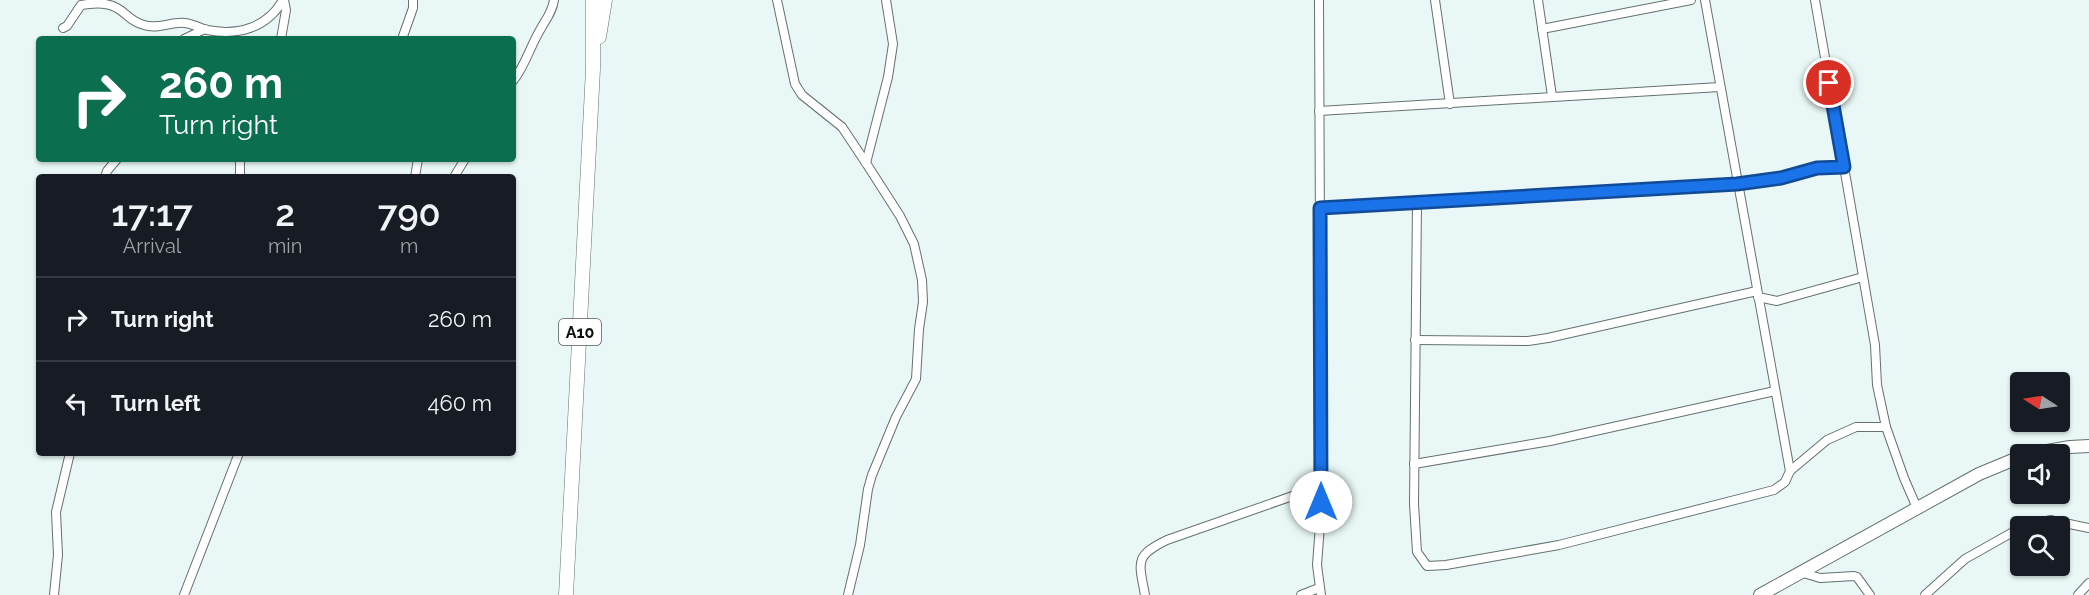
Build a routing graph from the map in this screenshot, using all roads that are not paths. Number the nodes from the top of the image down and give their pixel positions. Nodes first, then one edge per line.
1 (284, 0) edge
2 (413, 0) edge
3 (554, 0) edge
4 (593, 0) edge
5 (605, 0) edge
6 (777, 0) edge
7 (886, 0) edge
8 (1319, 0) edge
9 (1435, 0) edge
10 (1538, 0) edge
11 (1691, 0) edge
12 (1705, 0) edge
13 (1815, 0) edge
14 (63, 28) dead end
15 (204, 29) junction
16 (1542, 29) junction
17 (190, 36) edge
18 (282, 36) edge
19 (403, 36) edge
20 (593, 69) junction
21 (516, 77) edge
22 (1720, 87) junction
23 (1552, 96) junction
24 (1450, 104) junction
25 (1319, 111) junction
26 (866, 163) junction
27 (1844, 167) junction
28 (1737, 184) junction
29 (1417, 202) junction
30 (1320, 208) junction
31 (1863, 277) junction
32 (1757, 294) junction
33 (1415, 340) junction
34 (1775, 391) junction
35 (1886, 427) junction
36 (2089, 446) edge
37 (2070, 447) edge
38 (69, 456) edge
39 (238, 456) edge
40 (2010, 461) edge
41 (1414, 464) junction
42 (1790, 471) junction
43 (1321, 486) junction
44 (1917, 508) junction
45 (2070, 524) edge
46 (2089, 528) edge
47 (2010, 534) edge
48 (1800, 572) junction
49 (2089, 583) edge
50 (1320, 591) edge
51 (54, 595) edge
52 (184, 595) edge
53 (566, 595) edge
54 (848, 595) edge
55 (1145, 595) edge
56 (1301, 595) edge
57 (1760, 595) edge
58 (1870, 595) edge
59 (1925, 595) edge
60 (2078, 595) edge

1 - 15 street
1 - 18 street
2 - 19 street
3 - 21 street
4 - 20 main road, A10
5 - 20 main road, A10
6 - 26 street
7 - 26 street
8 - 25 street
9 - 24 street
10 - 16 street
11 - 16 street
12 - 22 street
13 - 27 street
14 - 15 street
15 - 17 street
16 - 23 street
20 - 53 main road, A10
22 - 23 street
22 - 28 street
23 - 24 street
24 - 25 street
25 - 30 street
26 - 54 street
27 - 28 street
27 - 31 street
28 - 29 street
28 - 32 street
29 - 30 street
29 - 33 street
30 - 43 street
31 - 32 street
31 - 35 street
32 - 33 street
32 - 34 street
33 - 41 street
34 - 41 street
34 - 42 street
35 - 42 street
35 - 44 street
36 - 37 street
38 - 51 street
39 - 52 street
40 - 44 street
41 - 42 street
43 - 50 street
43 - 55 street
44 - 48 street
45 - 46 street
47 - 59 street
48 - 57 street
48 - 58 street
49 - 60 street
50 - 56 street

